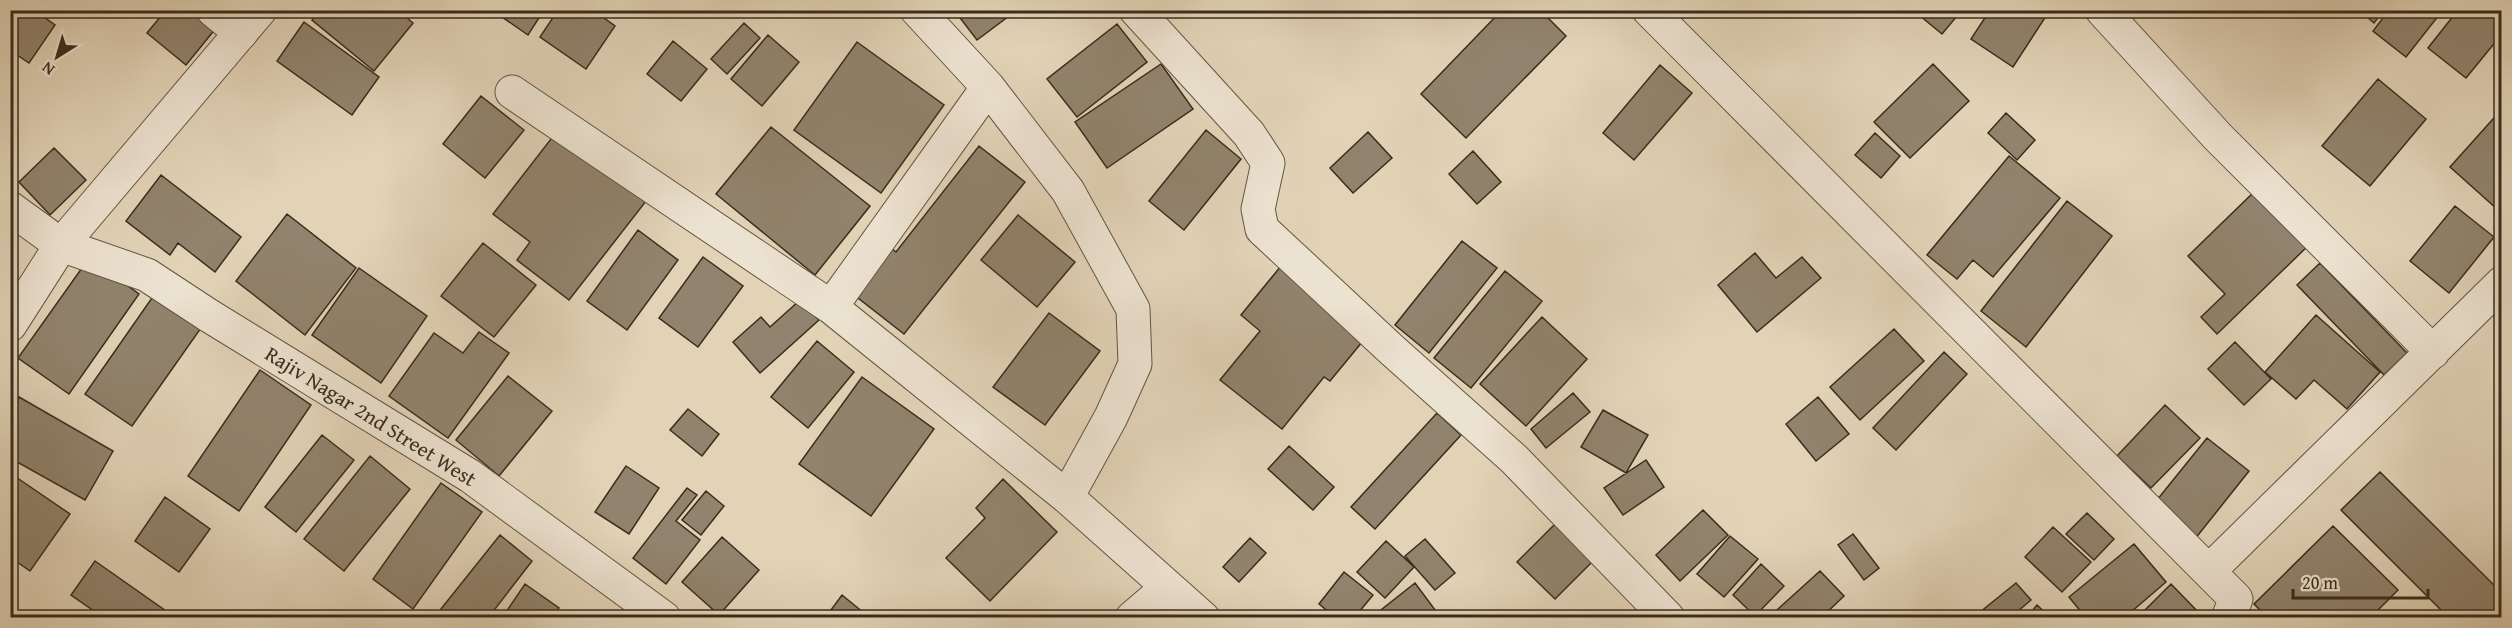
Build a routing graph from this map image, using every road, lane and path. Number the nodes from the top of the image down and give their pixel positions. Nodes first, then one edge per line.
1 (213, 10) edge
2 (917, 10) edge
3 (1136, 10) edge
4 (2102, 10) edge
5 (1657, 13) edge
6 (251, 22) edge
7 (988, 87) junction
8 (512, 92) dead end
9 (10, 208) edge
10 (61, 245) junction
11 (2502, 283) edge
12 (831, 307) junction
13 (10, 325) edge
14 (2433, 352) junction
15 (1067, 497) junction
16 (2209, 571) junction
17 (1167, 588) junction
18 (664, 618) edge
19 (1132, 618) edge
20 (1203, 618) edge
21 (1668, 618) edge
22 (2228, 618) edge

1 - 6 street
2 - 7 street
3 - 21 street
4 - 14 street
5 - 16 street
6 - 10 street
7 - 12 street
7 - 15 street
8 - 12 street
9 - 10 street, Rajiv Nagar 2nd Street West
10 - 13 street
10 - 18 street, Rajiv Nagar 2nd Street West
11 - 14 street
12 - 15 street
14 - 16 street
15 - 17 street
16 - 22 street
17 - 19 street
17 - 20 street

